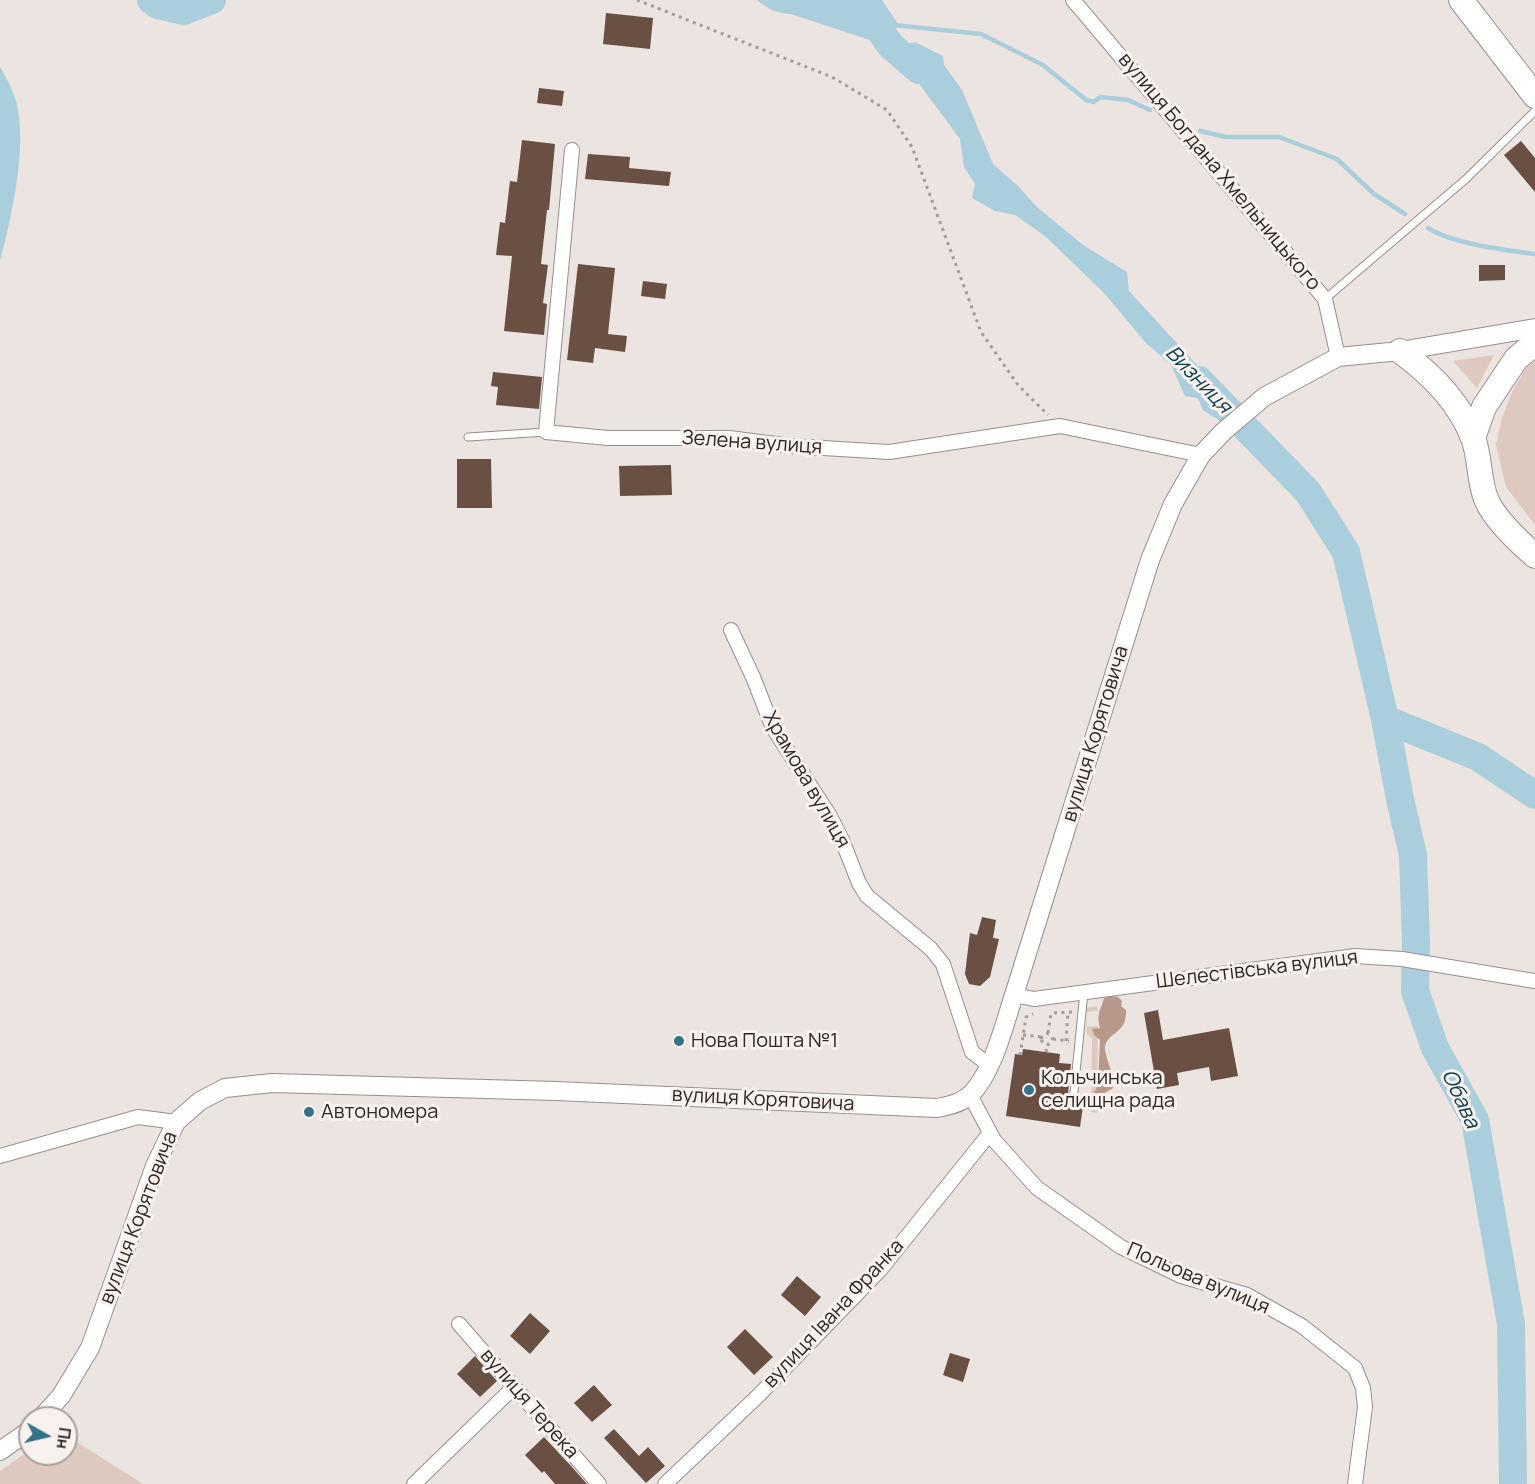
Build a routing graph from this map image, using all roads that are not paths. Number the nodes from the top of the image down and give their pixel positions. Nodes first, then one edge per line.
1 (1073, 0) edge
2 (1461, 0) edge
3 (1535, 96) edge
4 (1535, 111) edge
5 (572, 150) dead end
6 (1326, 298) junction
7 (1535, 328) edge
8 (1535, 343) edge
9 (1400, 351) junction
10 (1338, 357) junction
11 (546, 432) junction
12 (468, 436) dead end
13 (1473, 438) junction
14 (1202, 455) junction
15 (1535, 556) edge
16 (731, 630) dead end
17 (1535, 981) edge
18 (1084, 992) junction
19 (1014, 995) junction
20 (989, 1065) junction
21 (970, 1095) junction
22 (1073, 1102) dead end
23 (176, 1122) junction
24 (990, 1133) junction
25 (0, 1156) edge
26 (459, 1324) dead end
27 (513, 1388) junction
28 (52, 1406) edge
29 (18, 1438) edge
30 (0, 1451) edge
31 (414, 1484) edge
32 (599, 1484) edge
33 (665, 1484) edge
34 (1355, 1484) edge

1 - 6 street, вулиця Богдана Хмельницького
2 - 3 highway
4 - 6 lane
5 - 11 street
6 - 10 street, вулиця Богдана Хмельницького
7 - 9 main road
8 - 13 highway
9 - 10 main road
9 - 13 highway
10 - 14 main road, вулиця Корятовича
11 - 12 lane
11 - 14 street, Зелена вулиця
13 - 15 highway
14 - 19 main road, вулиця Корятовича
16 - 20 street, Храмова вулиця
17 - 18 street, Шелестівська вулиця
18 - 19 street, Шелестівська вулиця
18 - 22 lane
19 - 20 main road, вулиця Корятовича
20 - 21 main road, вулиця Корятовича
21 - 23 main road, вулиця Корятовича
21 - 24 street, Польова вулиця
23 - 25 street
23 - 28 main road, вулиця Корятовича
24 - 33 street, вулиця Івана Франка
24 - 34 street, Польова вулиця
26 - 27 street, вулиця Терека
27 - 31 street
27 - 32 street, вулиця Терека
29 - 30 main road

